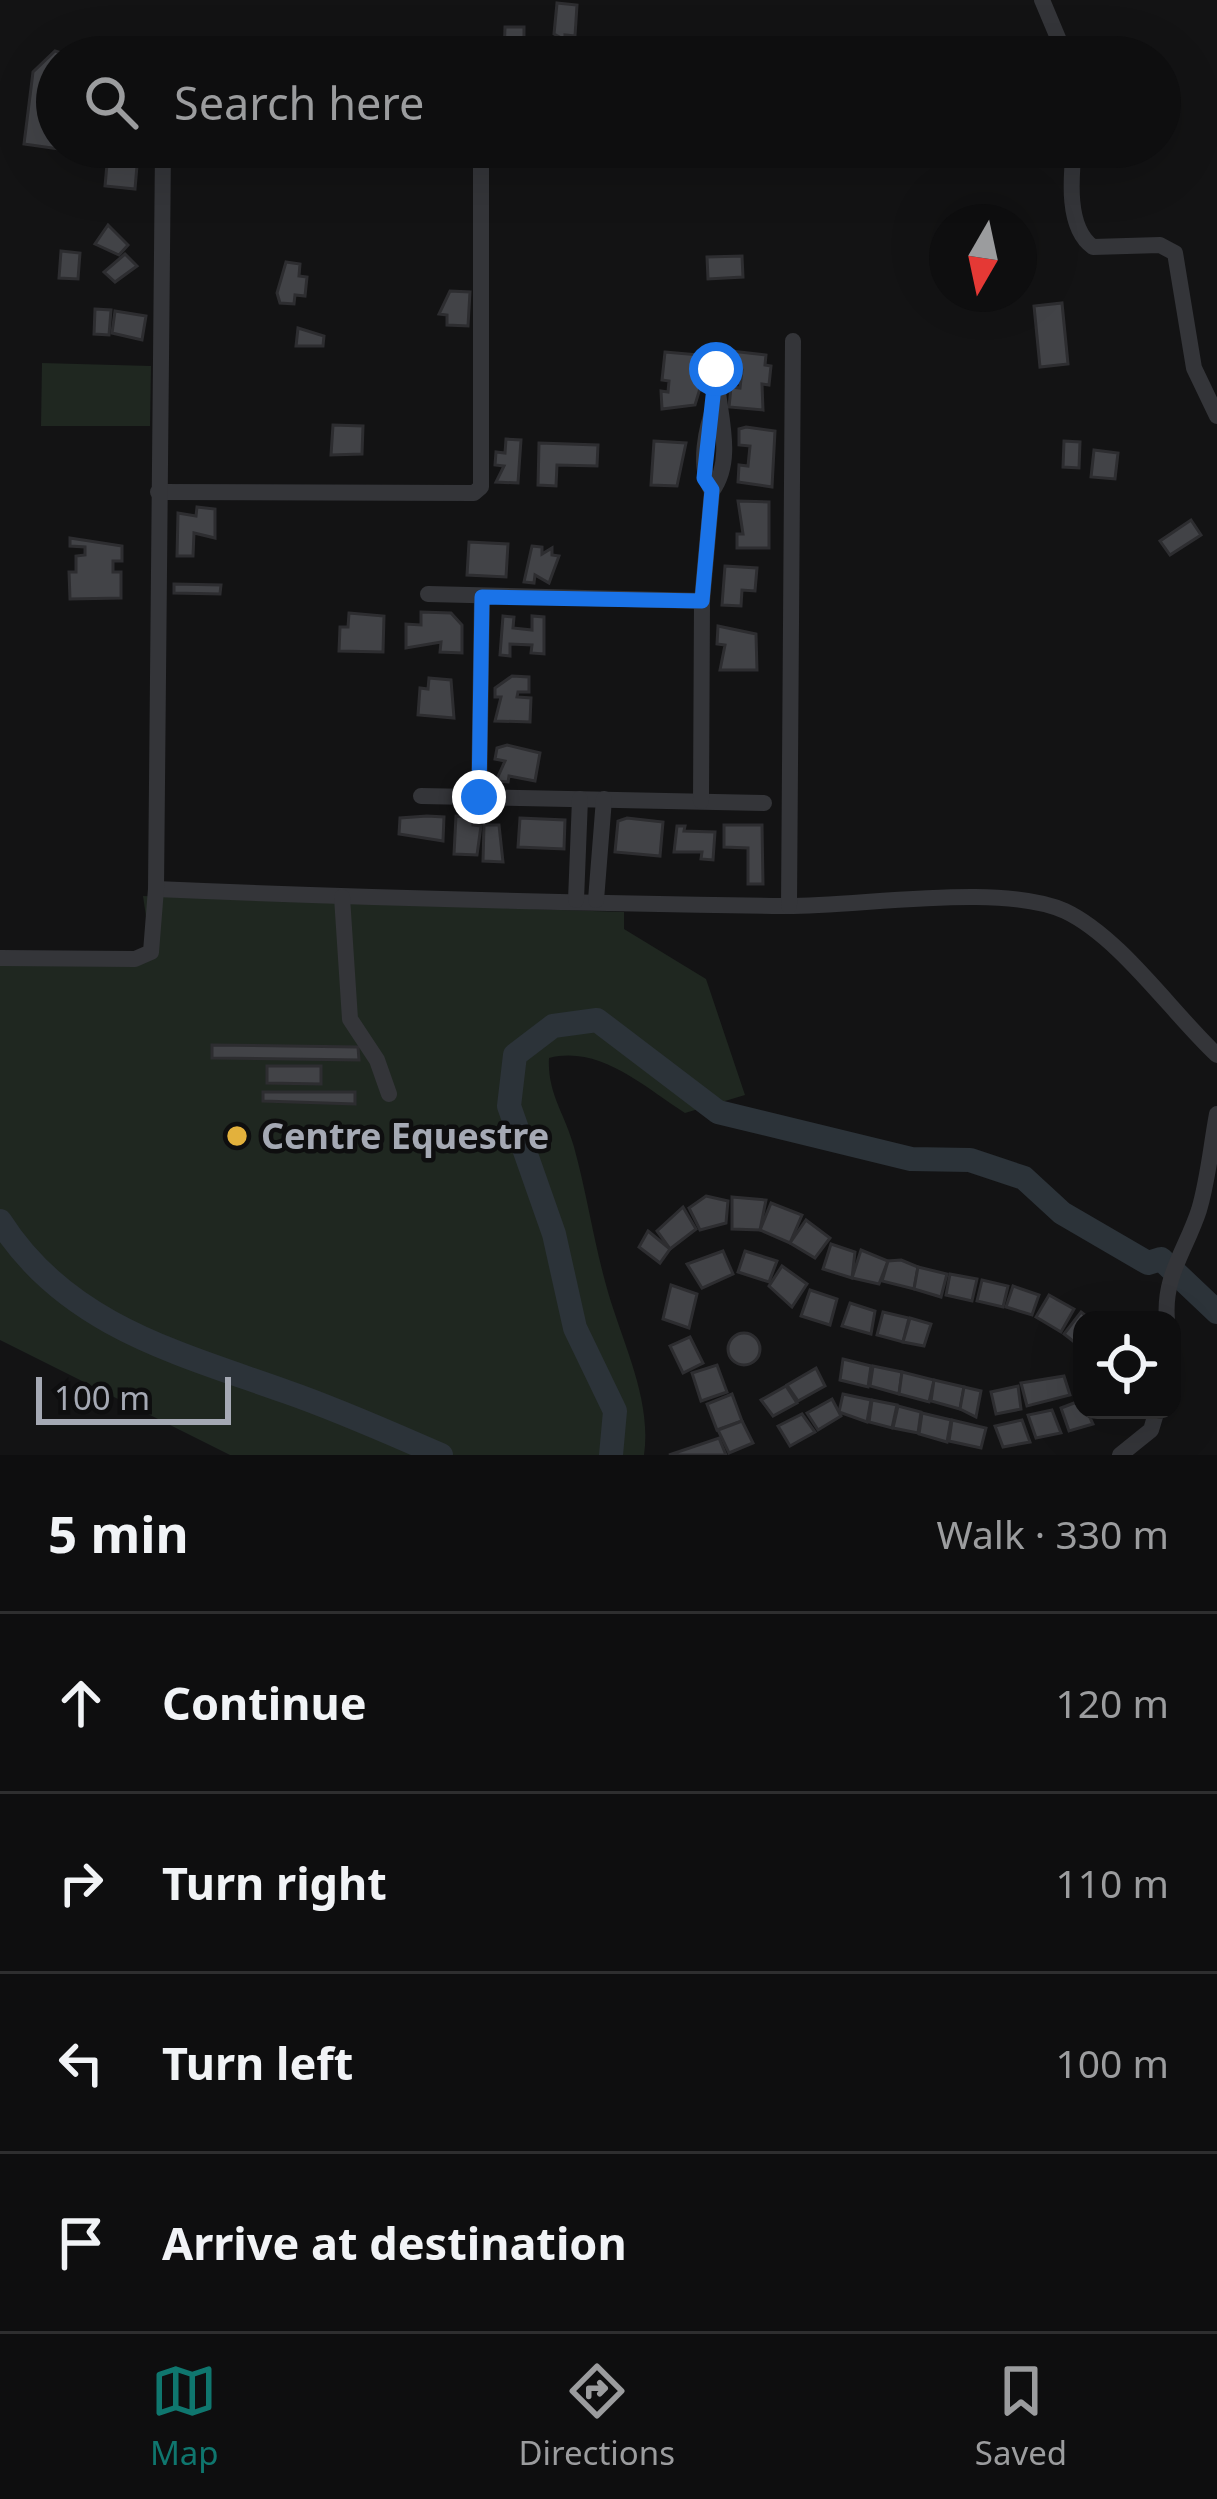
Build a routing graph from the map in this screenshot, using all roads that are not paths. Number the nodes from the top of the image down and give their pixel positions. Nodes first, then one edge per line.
1 (1042, 0) edge
2 (1057, 36) edge
3 (163, 168) edge
4 (481, 168) edge
5 (1074, 168) edge
6 (794, 341) dead end
7 (716, 369) dead end
8 (1217, 416) edge
9 (158, 492) junction
10 (428, 594) dead end
11 (482, 597) junction
12 (702, 601) junction
13 (421, 796) dead end
14 (479, 797) junction
15 (580, 799) junction
16 (604, 799) junction
17 (700, 801) junction
18 (764, 803) dead end
19 (156, 889) junction
20 (342, 897) junction
21 (576, 900) junction
22 (596, 900) junction
23 (789, 906) junction
24 (0, 958) edge
25 (1217, 1055) edge
26 (389, 1094) dead end
27 (1217, 1114) edge
28 (1166, 1311) edge
29 (1154, 1419) edge
30 (1120, 1455) edge

1 - 2 street
3 - 9 street
4 - 9 street
5 - 8 street
6 - 23 street
7 - 12 street
9 - 19 street
10 - 11 street
11 - 12 street
11 - 14 street
12 - 17 street
13 - 14 street
14 - 15 street
15 - 16 street
15 - 21 street
16 - 17 street
16 - 22 street
17 - 18 street
19 - 20 street
19 - 24 street
20 - 21 street
20 - 26 street
21 - 22 street
22 - 23 street
23 - 25 street
27 - 28 street
29 - 30 street

